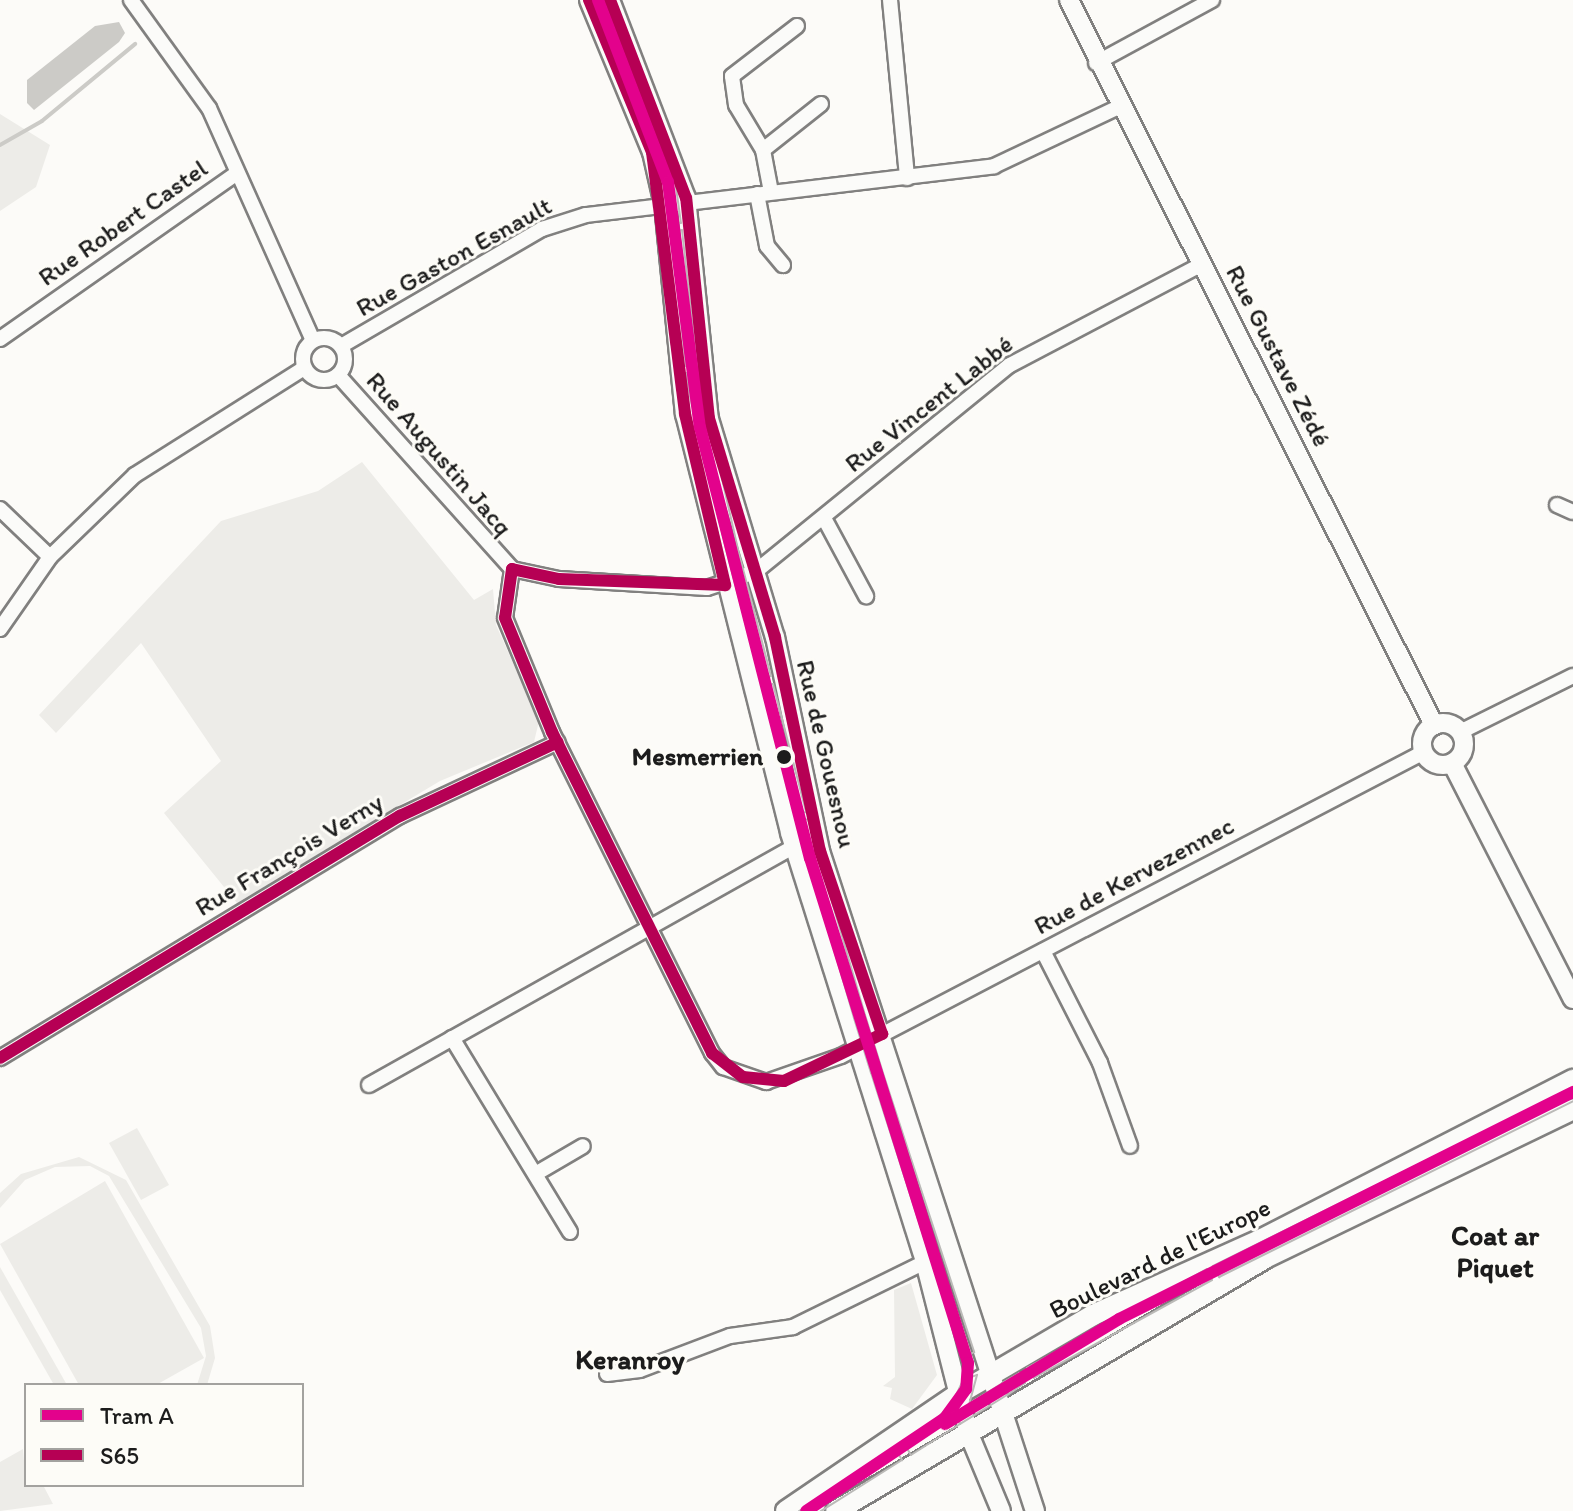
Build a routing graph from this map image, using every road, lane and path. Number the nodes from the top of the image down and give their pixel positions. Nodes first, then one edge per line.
1 (131, 0) edge
2 (589, 0) edge
3 (610, 0) edge
4 (890, 0) edge
5 (1212, 0) edge
6 (1071, 5) edge
7 (797, 26) dead end
8 (1096, 63) junction
9 (821, 104) dead end
10 (1119, 107) junction
11 (763, 150) junction
12 (234, 175) junction
13 (907, 178) junction
14 (764, 193) junction
15 (686, 198) junction
16 (664, 205) junction
17 (1202, 264) junction
18 (783, 265) dead end
19 (0, 339) edge
20 (313, 340) junction
21 (341, 346) junction
22 (304, 368) junction
23 (338, 375) junction
24 (1557, 505) dead end
25 (0, 509) edge
26 (1573, 512) edge
27 (824, 518) junction
28 (50, 557) junction
29 (512, 569) junction
30 (741, 579) junction
31 (866, 596) dead end
32 (0, 629) edge
33 (1573, 676) edge
34 (1434, 725) junction
35 (1460, 732) junction
36 (558, 742) junction
37 (1424, 752) junction
38 (1452, 763) junction
39 (795, 846) junction
40 (653, 925) junction
41 (1043, 951) junction
42 (1573, 999) edge
43 (452, 1038) junction
44 (867, 1042) junction
45 (0, 1058) edge
46 (1573, 1080) edge
47 (369, 1085) dead end
48 (1573, 1109) edge
49 (583, 1146) dead end
50 (1130, 1146) dead end
51 (527, 1175) junction
52 (570, 1232) dead end
53 (925, 1262) junction
54 (607, 1374) dead end
55 (994, 1375) junction
56 (958, 1394) junction
57 (1004, 1413) junction
58 (969, 1434) junction
59 (786, 1511) edge
60 (836, 1511) edge
61 (1001, 1511) edge
62 (1035, 1511) edge

1 - 12 street
2 - 16 main road, Rue de Gouesnou
3 - 15 main road, Rue de Gouesnou
4 - 13 street
5 - 8 street
6 - 8 main road, Rue Gustave Zédé
7 - 11 street
8 - 10 main road, Rue Gustave Zédé
9 - 11 street
10 - 13 street, Rue Gaston Esnault
10 - 17 main road, Rue Gustave Zédé
11 - 14 street
12 - 19 street, Rue Robert Castel
12 - 20 street
13 - 14 street, Rue Gaston Esnault
14 - 15 street, Rue Gaston Esnault
14 - 18 street
15 - 16 street, Rue Gaston Esnault
15 - 30 main road, Rue de Gouesnou
16 - 21 street, Rue Gaston Esnault
16 - 30 main road, Rue de Gouesnou
17 - 27 street, Rue Vincent Labbé
17 - 34 main road, Rue Gustave Zédé
20 - 21 street
20 - 22 street
21 - 23 street
22 - 23 street
22 - 28 street
23 - 29 street, Rue Augustin Jacq
24 - 26 street
25 - 28 street
27 - 30 street, Rue Vincent Labbé
27 - 31 street
28 - 32 street
29 - 30 street, Rue Augustin Jacq
29 - 36 street
30 - 39 main road, Rue de Gouesnou
30 - 44 main road, Rue de Gouesnou
33 - 35 street
34 - 35 main road
34 - 37 main road
35 - 38 main road
36 - 40 street
36 - 45 street, Rue François Verny
37 - 38 main road
37 - 41 street, Rue de Kervezennec
38 - 42 main road
39 - 40 street
39 - 44 main road, Rue de Gouesnou
40 - 43 street
40 - 44 street, Rue de Kervezennec
41 - 44 street, Rue de Kervezennec
41 - 50 street
43 - 47 street
43 - 51 street
44 - 53 main road, Rue de Gouesnou
44 - 55 main road, Rue de Gouesnou
46 - 55 main road, Boulevard de l'Europe
48 - 57 main road, Boulevard de l'Europe
49 - 51 street
51 - 52 street
53 - 54 street
53 - 56 main road, Rue de Gouesnou
55 - 56 main road, Boulevard de l'Europe
55 - 57 main road, Rue de Gouesnou
56 - 58 main road, Rue de Gouesnou
56 - 59 main road, Boulevard de l'Europe
57 - 58 main road, Boulevard de l'Europe
57 - 62 main road, Rue de Gouesnou
58 - 60 main road, Boulevard de l'Europe
58 - 61 main road, Rue de Gouesnou

